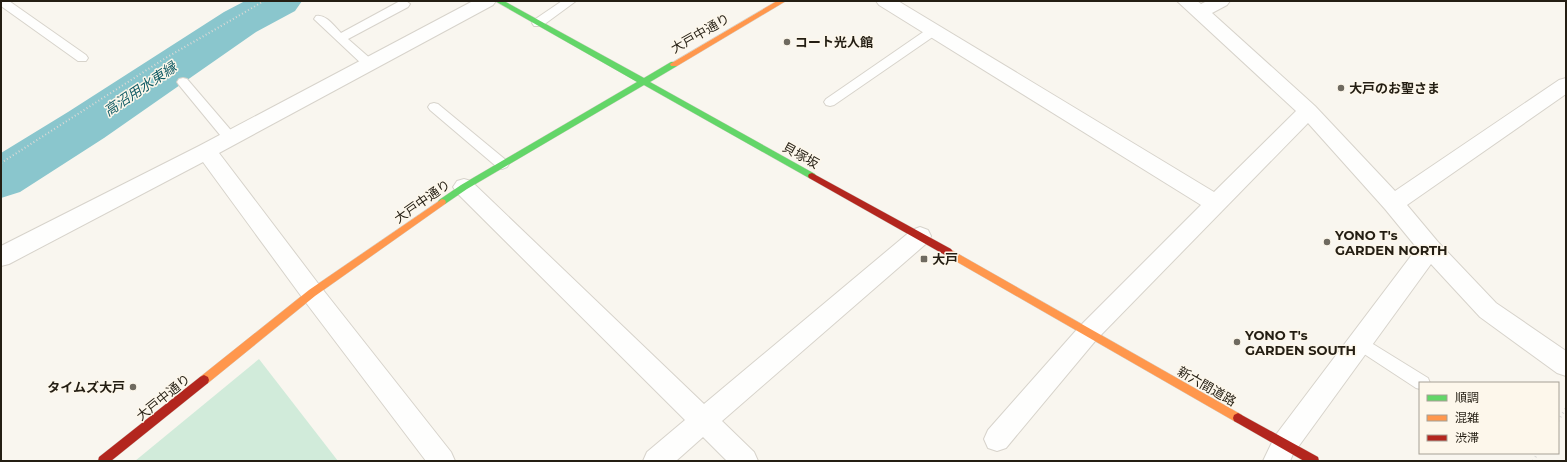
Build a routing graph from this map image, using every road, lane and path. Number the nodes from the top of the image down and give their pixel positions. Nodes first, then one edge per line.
1 (2, 1) edge
2 (264, 1) edge
3 (487, 1) edge
4 (499, 1) edge
5 (570, 1) edge
6 (782, 1) edge
7 (885, 1) edge
8 (1221, 1) edge
9 (404, 4) dead end
10 (1193, 6) edge
11 (320, 19) dead end
12 (538, 23) junction
13 (933, 30) junction
14 (340, 38) junction
15 (82, 58) dead end
16 (368, 63) junction
17 (643, 81) junction
18 (184, 82) dead end
19 (1566, 85) edge
20 (830, 102) dead end
21 (434, 107) dead end
22 (1308, 111) junction
23 (230, 138) junction
24 (206, 151) junction
25 (1, 164) edge
26 (502, 164) junction
27 (464, 187) junction
28 (1393, 203) junction
29 (1216, 204) junction
30 (920, 236) junction
31 (1430, 248) junction
32 (1, 257) edge
33 (312, 294) junction
34 (1088, 333) junction
35 (1360, 343) junction
36 (1566, 365) edge
37 (1420, 382) edge
38 (1566, 408) edge
39 (1559, 419) edge
40 (702, 420) junction
41 (996, 439) dead end
42 (1280, 453) edge
43 (103, 461) edge
44 (442, 461) edge
45 (656, 461) edge
46 (745, 461) edge
47 (1314, 461) edge

1 - 15 lane
2 - 25 path
3 - 16 street
4 - 12 main road, 貝塚坂
5 - 12 lane
6 - 17 main road, 大戸中通り
7 - 13 street
8 - 10 street
9 - 14 lane
10 - 22 street
11 - 14 lane
12 - 17 main road, 貝塚坂
13 - 20 lane
13 - 29 street
14 - 16 lane
16 - 23 street
17 - 26 main road, 大戸中通り
17 - 30 main road, 貝塚坂
18 - 23 lane
19 - 28 street
21 - 26 lane
22 - 28 street
22 - 29 street
23 - 24 street
24 - 32 street
24 - 33 street
26 - 27 main road, 大戸中通り
27 - 33 main road, 大戸中通り
27 - 40 street
28 - 31 street
29 - 34 street
30 - 34 main road, 貝塚坂
30 - 40 street
31 - 35 street
31 - 36 street
33 - 43 main road, 大戸中通り
33 - 44 street
34 - 41 street
34 - 42 main road, 新六間道路
35 - 37 lane
35 - 42 street
38 - 39 path
40 - 45 street
40 - 46 street
42 - 47 main road, 新六間道路

